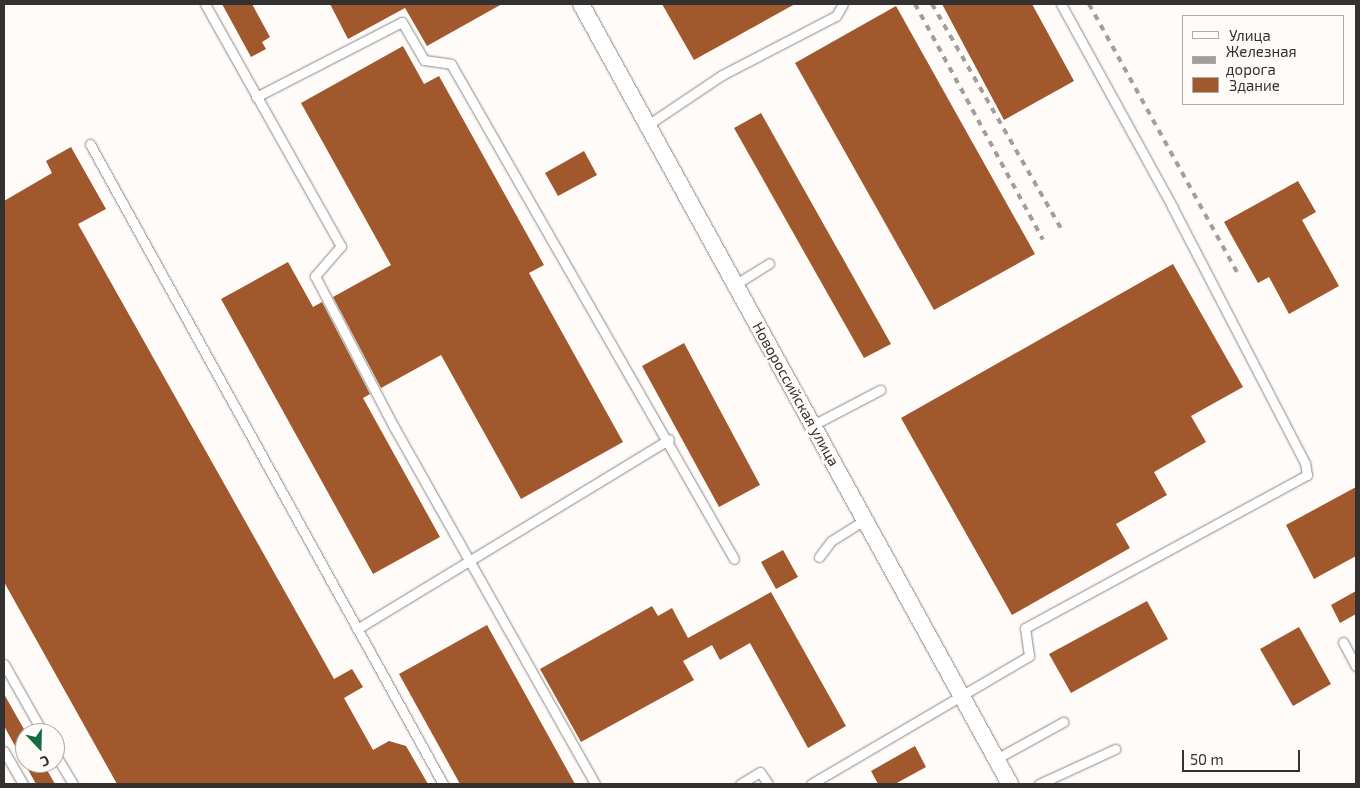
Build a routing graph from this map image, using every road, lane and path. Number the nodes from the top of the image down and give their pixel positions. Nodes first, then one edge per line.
1 (206, 4) edge
2 (581, 4) edge
3 (843, 4) edge
4 (1061, 4) edge
5 (256, 97) junction
6 (649, 124) junction
7 (90, 144) dead end
8 (770, 263) dead end
9 (736, 284) junction
10 (880, 390) dead end
11 (813, 426) junction
12 (669, 439) junction
13 (865, 520) junction
14 (819, 557) dead end
15 (734, 559) dead end
16 (470, 561) junction
17 (357, 629) junction
18 (1343, 642) dead end
19 (4, 664) edge
20 (1356, 666) edge
21 (960, 695) junction
22 (1063, 722) dead end
23 (37, 723) edge
24 (1115, 749) dead end
25 (4, 751) edge
26 (996, 759) junction
27 (65, 772) edge
28 (23, 784) edge
29 (72, 784) edge
30 (443, 784) edge
31 (595, 784) edge
32 (740, 784) edge
33 (768, 784) edge
34 (810, 784) edge
35 (1010, 784) edge
36 (1039, 784) edge

1 - 5 lane
2 - 6 street, Новороссийская улица
3 - 6 lane
4 - 21 lane
5 - 12 lane
5 - 16 lane
6 - 9 street, Новороссийская улица
7 - 17 lane
8 - 9 lane
9 - 11 street, Новороссийская улица
10 - 11 lane
11 - 13 street, Новороссийская улица
12 - 15 lane
12 - 16 lane
13 - 14 lane
13 - 21 street, Новороссийская улица
16 - 17 lane
16 - 31 lane
17 - 30 lane
18 - 20 lane
19 - 23 lane
21 - 26 street, Новороссийская улица
21 - 34 lane
22 - 26 lane
24 - 36 lane
25 - 28 lane
26 - 35 street, Новороссийская улица
27 - 29 lane
32 - 33 lane

